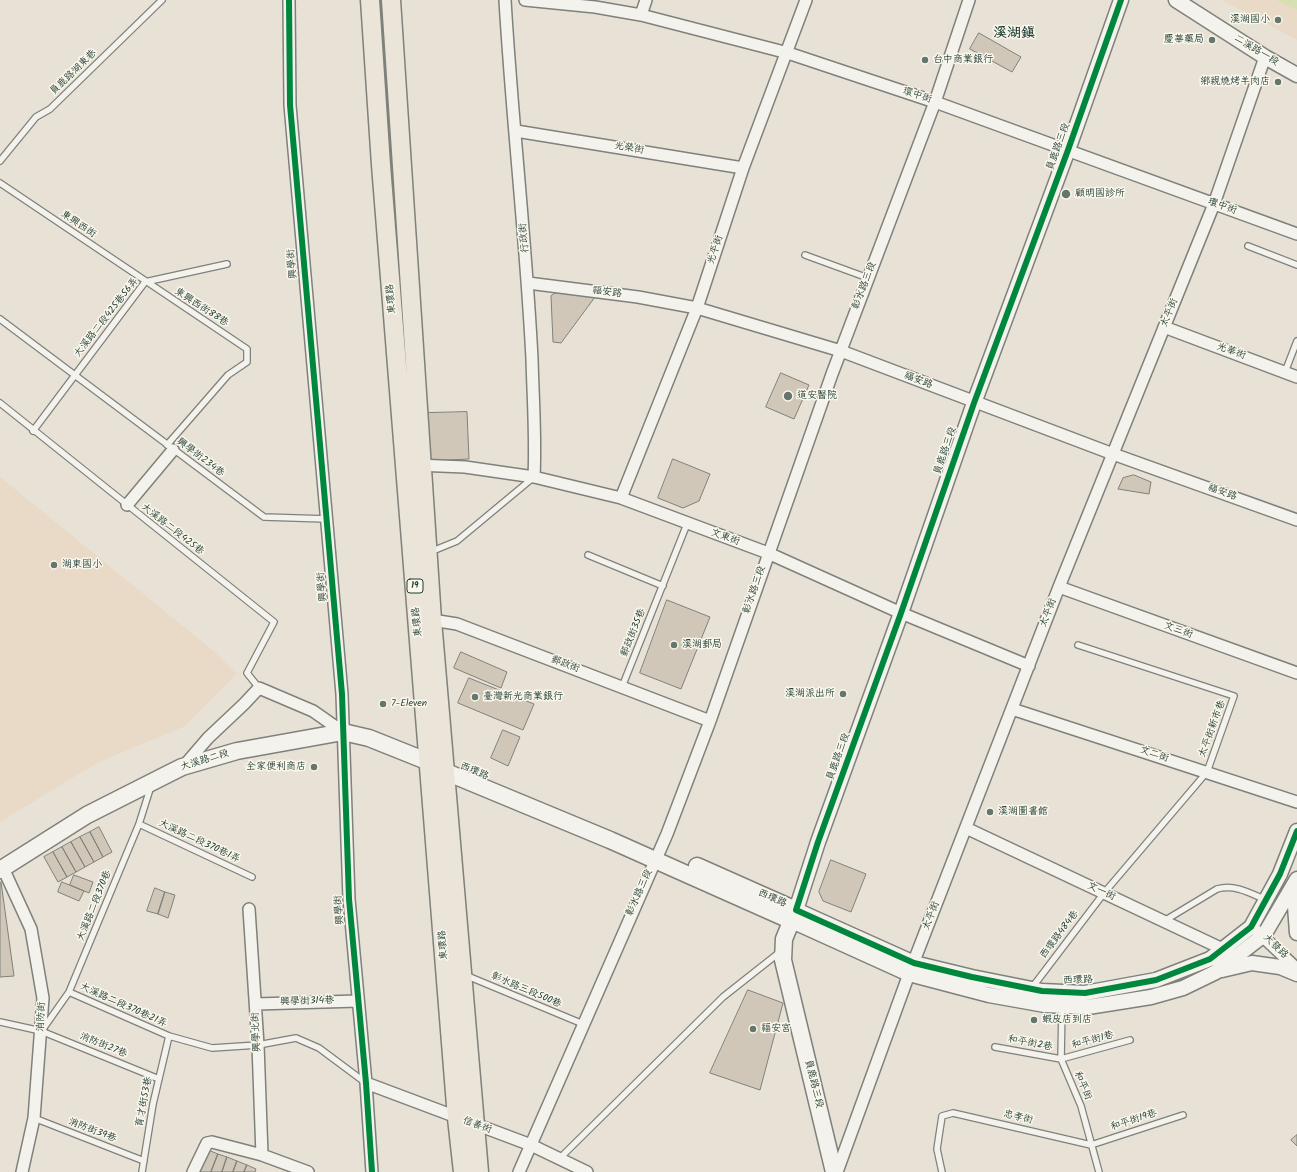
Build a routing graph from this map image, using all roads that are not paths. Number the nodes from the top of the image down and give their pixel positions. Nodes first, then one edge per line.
1 (162, 0) edge
2 (289, 0) edge
3 (373, 0) edge
4 (391, 0) edge
5 (504, 0) edge
6 (526, 0) edge
7 (646, 0) edge
8 (806, 0) edge
9 (969, 0) edge
10 (1121, 0) edge
11 (1176, 0) edge
12 (641, 15) junction
13 (788, 53) junction
14 (1265, 57) junction
15 (1297, 75) edge
16 (935, 102) junction
17 (516, 131) junction
18 (1068, 150) junction
19 (0, 161) edge
20 (743, 168) junction
21 (0, 183) edge
22 (1214, 204) junction
23 (1297, 234) edge
24 (1248, 246) dead end
25 (805, 255) dead end
26 (227, 264) dead end
27 (1297, 265) edge
28 (868, 278) junction
29 (145, 282) junction
30 (528, 283) junction
31 (697, 308) junction
32 (0, 319) edge
33 (1164, 327) junction
34 (1297, 341) edge
35 (841, 351) junction
36 (1285, 372) junction
37 (74, 376) junction
38 (1297, 377) edge
39 (0, 403) edge
40 (974, 403) junction
41 (33, 431) junction
42 (170, 447) junction
43 (1113, 454) junction
44 (414, 465) junction
45 (534, 477) junction
46 (621, 498) junction
47 (127, 505) junction
48 (327, 519) junction
49 (1297, 520) edge
50 (687, 524) junction
51 (428, 553) junction
52 (768, 553) junction
53 (588, 555) dead end
54 (662, 586) junction
55 (1059, 587) junction
56 (901, 612) junction
57 (425, 620) junction
58 (1078, 645) dead end
59 (1029, 666) junction
60 (1297, 673) edge
61 (622, 687) junction
62 (259, 688) junction
63 (1012, 708) junction
64 (710, 720) junction
65 (343, 732) junction
66 (440, 764) junction
67 (182, 767) junction
68 (1207, 772) junction
69 (153, 782) junction
70 (1297, 802) edge
71 (139, 824) junction
72 (966, 828) junction
73 (1297, 831) edge
74 (658, 855) junction
75 (1, 869) edge
76 (252, 877) dead end
77 (1297, 879) edge
78 (1297, 885) edge
79 (1104, 893) junction
80 (1266, 900) junction
81 (249, 909) dead end
82 (794, 916) junction
83 (1164, 921) junction
84 (1251, 927) junction
85 (1297, 933) edge
86 (1264, 936) junction
87 (1222, 949) junction
88 (784, 950) junction
89 (1237, 956) junction
90 (911, 968) junction
91 (1297, 969) edge
92 (1216, 972) junction
93 (462, 973) junction
94 (1297, 974) edge
95 (1031, 989) junction
96 (69, 992) junction
97 (358, 1001) junction
98 (256, 1004) junction
99 (1062, 1006) junction
100 (0, 1022) edge
101 (583, 1024) junction
102 (41, 1031) junction
103 (169, 1036) junction
104 (1130, 1040) dead end
105 (258, 1045) junction
106 (995, 1047) dead end
107 (1061, 1059) junction
108 (159, 1079) junction
109 (366, 1083) junction
110 (1183, 1115) dead end
111 (34, 1118) junction
112 (457, 1118) junction
113 (474, 1125) junction
114 (1091, 1144) junction
115 (530, 1145) junction
116 (262, 1155) junction
117 (560, 1159) junction
118 (144, 1161) junction
119 (22, 1172) edge
120 (142, 1172) edge
121 (193, 1172) edge
122 (308, 1172) edge
123 (372, 1172) edge
124 (463, 1172) edge
125 (479, 1172) edge
126 (519, 1172) edge
127 (587, 1172) edge
128 (836, 1172) edge
129 (942, 1172) edge
130 (1099, 1172) edge

1 - 19 lane, 員鹿路湖東巷
2 - 48 street, 興學街
3 - 44 main road, 東環路 / 19
4 - 44 main road, 東環路 / 19
5 - 17 street, 行政街
6 - 12 street, 環中街
7 - 12 street
8 - 13 street, 光平街
9 - 16 street, 彰水路三段
10 - 18 street, 員鹿路三段
11 - 14 street, 二溪路一段
12 - 13 street, 環中街
13 - 16 street, 環中街
13 - 20 street, 光平街
14 - 15 street, 二溪路一段
14 - 22 street, 太平街
16 - 18 street, 環中街
16 - 28 street, 彰水路三段
17 - 20 street, 光榮街
17 - 30 street, 行政街
18 - 22 street, 環中街
18 - 40 street, 員鹿路三段
20 - 31 street, 光平街
21 - 29 lane, 東興西街
22 - 23 street, 環中街
22 - 33 street, 太平街
24 - 27 lane
25 - 28 lane
26 - 29 lane, 大溪路二段425巷56弄
28 - 35 street, 彰水路三段
29 - 37 lane, 大溪路二段425巷56弄
29 - 42 lane, 東興西街88巷
30 - 31 street, 福安路
30 - 45 street, 行政街
31 - 35 street, 福安路
31 - 46 street, 光平街
32 - 37 lane, 興學街234巷
33 - 36 street, 光華街
33 - 43 street, 太平街
34 - 36 lane
35 - 40 street, 福安路
35 - 52 street, 彰水路三段
36 - 38 street, 光華街
37 - 41 lane, 大溪路二段425巷56弄
37 - 42 lane, 興學街234巷
39 - 41 lane, 大溪路二段425巷
40 - 43 street, 福安路
40 - 56 street, 員鹿路三段
41 - 47 lane, 大溪路二段425巷
42 - 47 street
42 - 48 lane, 興學街234巷
43 - 49 street, 福安路
43 - 55 street, 太平街
44 - 45 street, 文東街
44 - 51 main road, 東環路 / 19
44 - 57 main road, 東環路 / 19
45 - 46 street, 文東街
45 - 51 lane
46 - 50 street, 文東街
47 - 62 lane, 大溪路二段425巷
48 - 65 street, 興學街
50 - 52 street, 文東街
50 - 54 lane, 郵政街35巷
51 - 57 main road, 東環路 / 19
52 - 56 street, 文東街
52 - 64 street, 彰水路三段
53 - 54 lane
54 - 61 lane, 郵政街35巷
55 - 59 street, 太平街
55 - 60 street, 文三街
56 - 59 street, 文東街
56 - 82 street, 員鹿路三段
57 - 61 street, 郵政街
57 - 66 main road, 東環路 / 19
58 - 68 lane, 太平街新市巷
59 - 63 street, 太平街
61 - 64 street, 郵政街
62 - 65 street
62 - 67 street
63 - 68 street, 文二街
63 - 72 street, 太平街
64 - 74 street, 彰水路三段
65 - 66 main road, 大溪路二段
65 - 67 main road, 大溪路二段
65 - 97 street, 興學街
66 - 74 main road, 西環路
66 - 93 main road, 東環路 / 19
66 - 112 main road, 東環路 / 19
67 - 69 main road, 大溪路二段
68 - 70 street, 文二街
68 - 79 lane, 太平街新市巷
69 - 71 lane, 大溪路二段370巷
69 - 75 main road, 大溪路二段
71 - 76 lane, 大溪路二段370巷1弄
71 - 96 lane, 大溪路二段370巷
72 - 79 street, 文一街
72 - 90 street, 太平街
73 - 80 street, 西環路
74 - 82 main road, 西環路
74 - 101 street, 彰水路三段
75 - 102 street, 消防街
77 - 86 street, 西環路
78 - 85 street
79 - 83 street, 文一街
79 - 95 lane, 西環路484巷
80 - 83 lane
80 - 84 street, 西環路
81 - 98 street, 興學北街
82 - 88 main road, 員鹿路三段
82 - 90 street, 西環路
83 - 87 street, 文一街
84 - 86 street, 大發路
84 - 87 street, 西環路
86 - 89 street, 西環路
86 - 91 street, 大發路
87 - 89 street, 文一街
87 - 95 street, 西環路
88 - 117 lane
88 - 128 main road, 員鹿路三段
89 - 92 street, 西環路
90 - 95 street, 西環路
90 - 99 street, 西環路
90 - 128 street, 太平街
92 - 94 street
92 - 99 street, 西環路
93 - 101 lane, 彰水路三段500巷
93 - 113 main road, 東環路 / 19
96 - 102 lane, 大溪路二段370巷
96 - 103 lane, 大溪路二段370巷21弄
97 - 98 street, 興學街314巷
97 - 109 street, 興學街
98 - 105 street, 興學北街
99 - 107 lane, 和平街
100 - 102 lane, 消防街27巷
101 - 115 street, 彰水路三段
102 - 108 lane, 消防街27巷
102 - 111 street, 消防街
103 - 105 lane, 大溪路二段370巷21弄
103 - 108 lane, 育才街53巷
104 - 107 lane, 和平街1巷
105 - 109 lane, 大溪路二段370巷21弄
105 - 116 street, 興學北街
106 - 107 lane, 和平街2巷
107 - 114 lane, 和平街
108 - 118 lane, 育才街53巷
109 - 112 street, 信善街
109 - 123 street, 興學街
110 - 114 lane, 和平街19巷
111 - 118 lane, 消防街39巷
111 - 119 street, 消防街
112 - 113 street, 信善街
112 - 124 main road, 東環路 / 19
113 - 115 street, 信善街
113 - 125 main road, 東環路 / 19
114 - 129 lane, 忠孝街
114 - 130 lane, 和平街
115 - 117 street, 信善街
115 - 126 street, 彰水路三段
116 - 121 street
116 - 122 street
117 - 127 street, 信善街
118 - 120 lane, 育才街53巷

